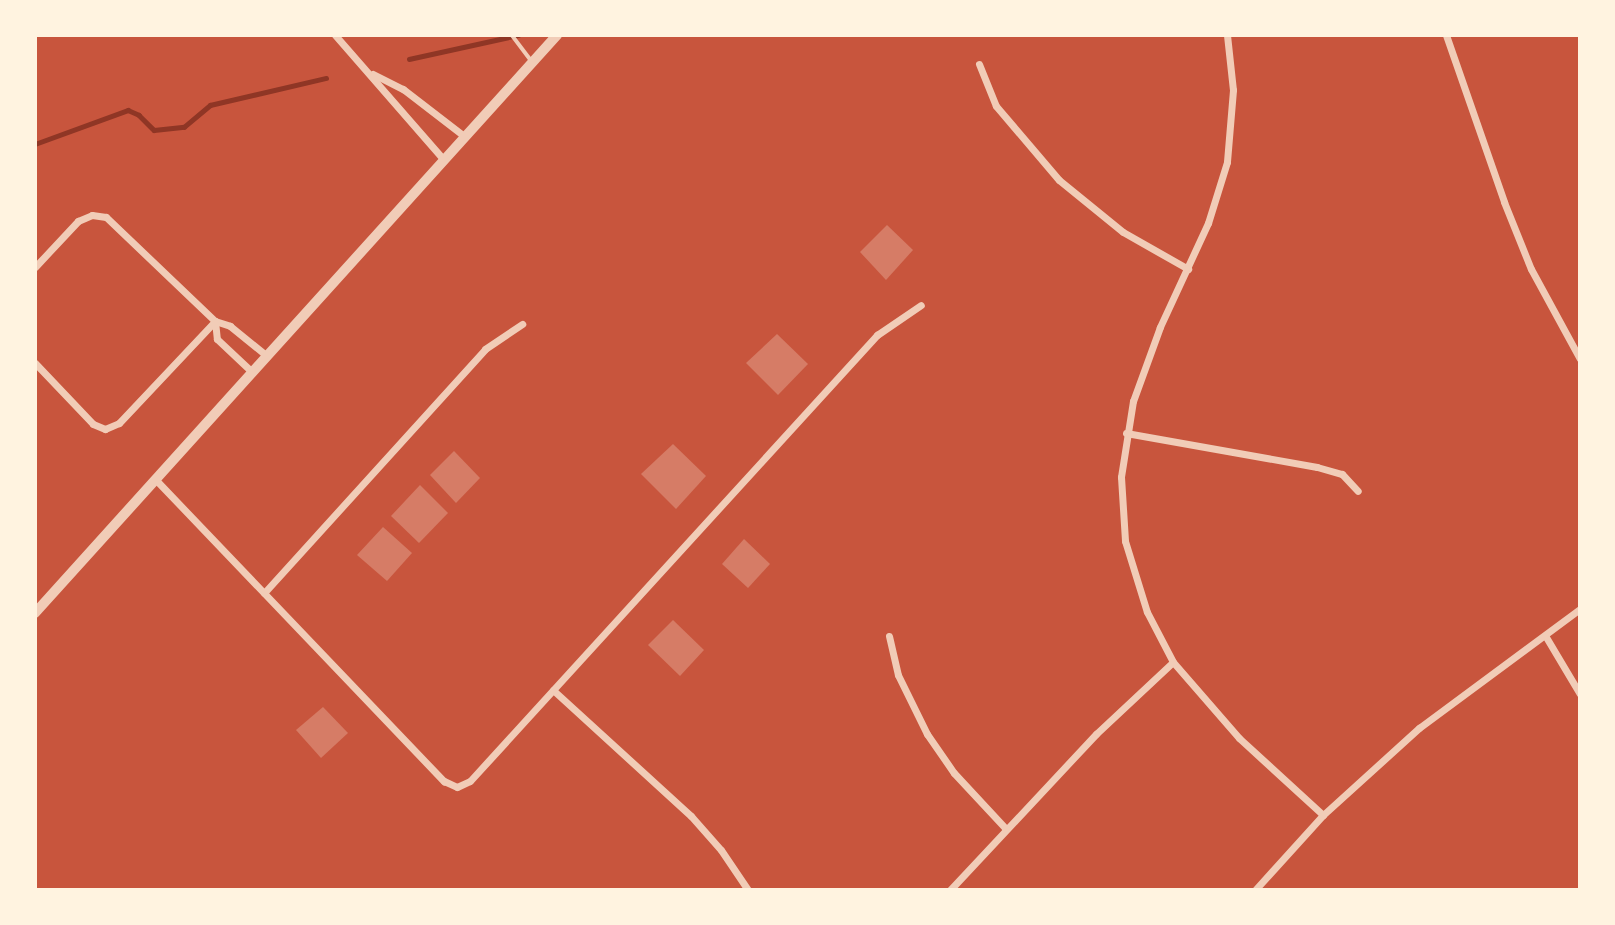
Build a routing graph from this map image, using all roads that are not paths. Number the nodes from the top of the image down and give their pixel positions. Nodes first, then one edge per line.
1 (335, 35) edge
2 (512, 35) edge
3 (557, 35) edge
4 (1227, 35) edge
5 (1446, 35) edge
6 (532, 62) junction
7 (979, 64) dead end
8 (372, 74) junction
9 (464, 136) junction
10 (443, 159) junction
11 (35, 267) edge
12 (1188, 269) junction
13 (922, 305) dead end
14 (215, 321) junction
15 (522, 324) dead end
16 (267, 356) junction
17 (1580, 359) edge
18 (35, 363) edge
19 (252, 372) junction
20 (1126, 433) junction
21 (156, 480) junction
22 (1358, 491) dead end
23 (264, 593) junction
24 (1580, 609) edge
25 (35, 613) edge
26 (889, 636) dead end
27 (1546, 637) junction
28 (1173, 662) junction
29 (553, 690) junction
30 (1580, 694) edge
31 (1323, 815) junction
32 (1006, 829) junction
33 (748, 890) edge
34 (950, 890) edge
35 (1255, 890) edge

1 - 8 street
2 - 6 lane
3 - 6 street
4 - 12 street
5 - 17 street
6 - 9 street
7 - 12 street
8 - 9 street
8 - 10 street
9 - 10 street
10 - 16 street
11 - 14 street
12 - 20 street
13 - 29 street
14 - 16 street
14 - 18 street
14 - 19 street
15 - 23 street
16 - 19 street
19 - 21 street
20 - 22 street
20 - 28 street
21 - 23 street
21 - 25 street
23 - 29 street
24 - 27 street
26 - 32 street
27 - 30 street
27 - 31 street
28 - 31 street
28 - 32 street
29 - 33 street
31 - 35 street
32 - 34 street

